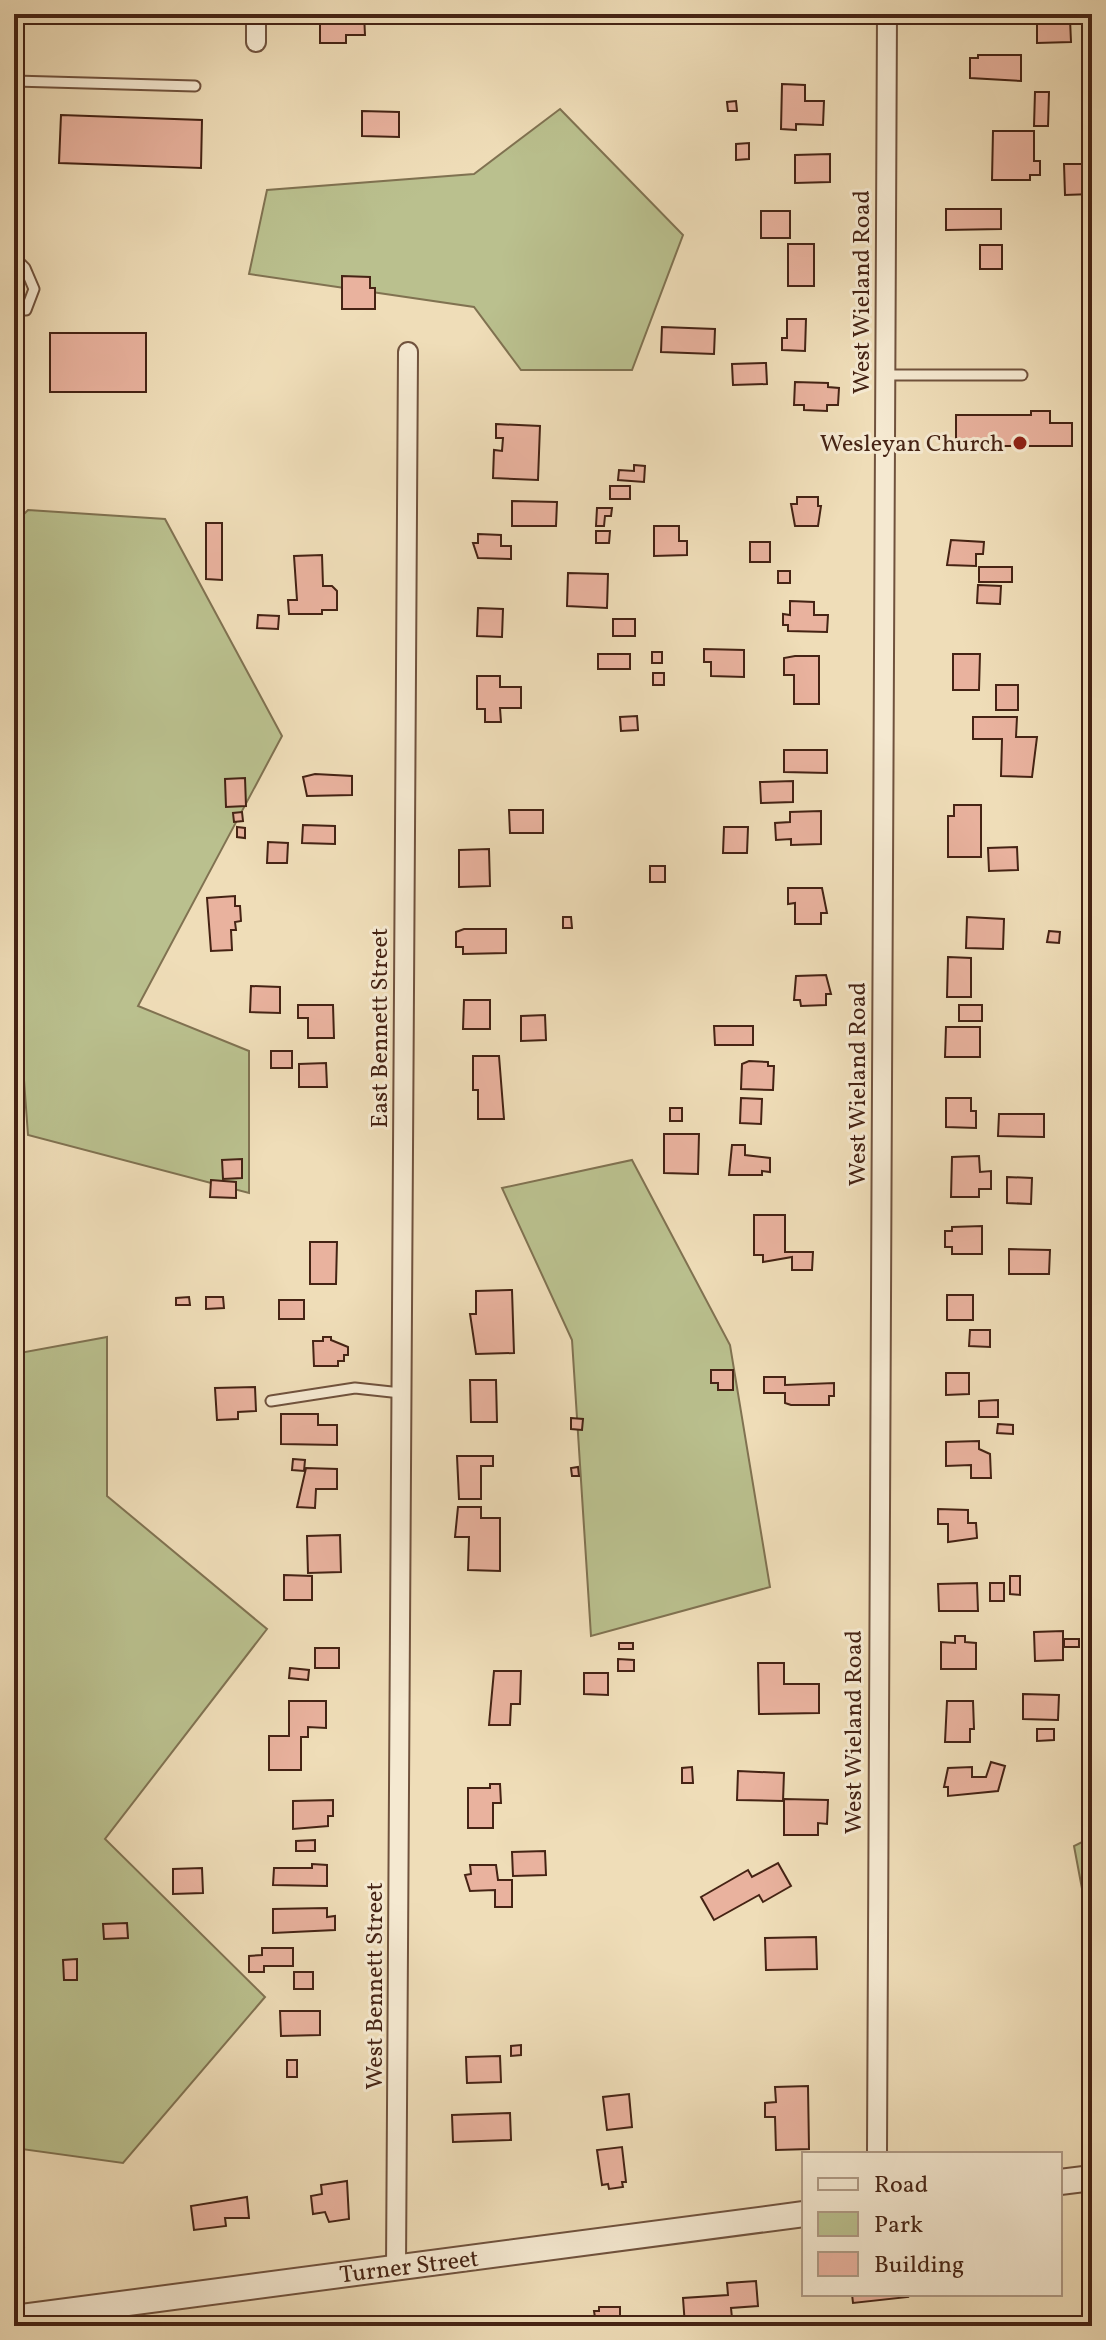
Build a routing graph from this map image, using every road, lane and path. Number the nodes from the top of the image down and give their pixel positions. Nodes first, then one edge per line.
1 (256, 14) edge
2 (887, 14) edge
3 (256, 42) dead end
4 (14, 81) edge
5 (195, 86) dead end
6 (14, 97) edge
7 (14, 257) edge
8 (14, 310) edge
9 (408, 352) dead end
10 (885, 375) junction
11 (1022, 375) dead end
12 (401, 1393) junction
13 (271, 1401) dead end
14 (400, 1705) joint
15 (877, 2152) edge
16 (1092, 2178) edge
17 (1062, 2182) edge
18 (802, 2214) edge
19 (396, 2267) junction
20 (14, 2318) edge

1 - 3 street
2 - 10 street, West Wieland Road
4 - 5 lane
4 - 6 lane
7 - 8 lane
9 - 12 street, East Bennett Street
10 - 11 lane
10 - 15 street, West Wieland Road
12 - 13 lane
12 - 14 street, East Bennett Street
14 - 19 street, West Bennett Street
16 - 17 street
18 - 19 street, Turner Street
19 - 20 street, Turner Street

